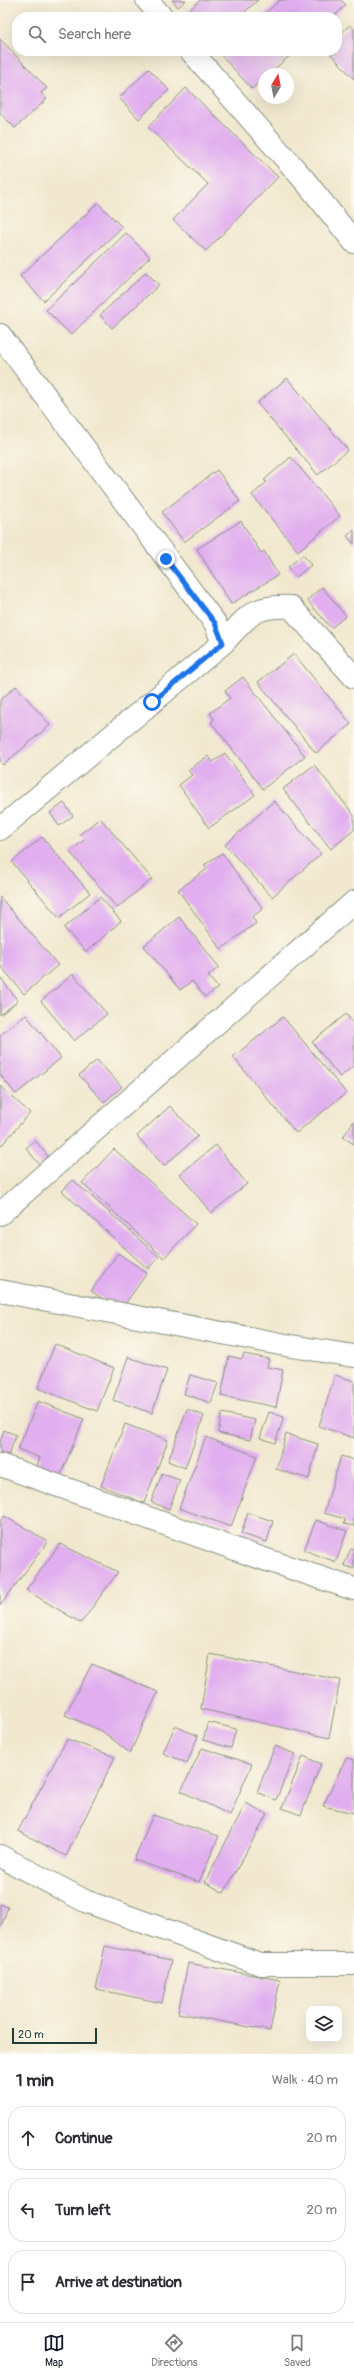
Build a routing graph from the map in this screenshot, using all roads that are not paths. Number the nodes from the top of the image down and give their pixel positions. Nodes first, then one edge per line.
1 (147, 0) edge
2 (158, 12) edge
3 (195, 56) edge
4 (354, 242) edge
5 (0, 335) edge
6 (223, 643) junction
7 (354, 677) edge
8 (0, 829) edge
9 (354, 902) edge
10 (0, 1214) edge
11 (0, 1291) edge
12 (354, 1356) edge
13 (0, 1465) edge
14 (354, 1589) edge
15 (0, 1856) edge
16 (354, 1964) edge

1 - 2 street
3 - 4 street
5 - 6 street
6 - 7 street
6 - 8 street
9 - 10 street
11 - 12 street
13 - 14 street
15 - 16 street

